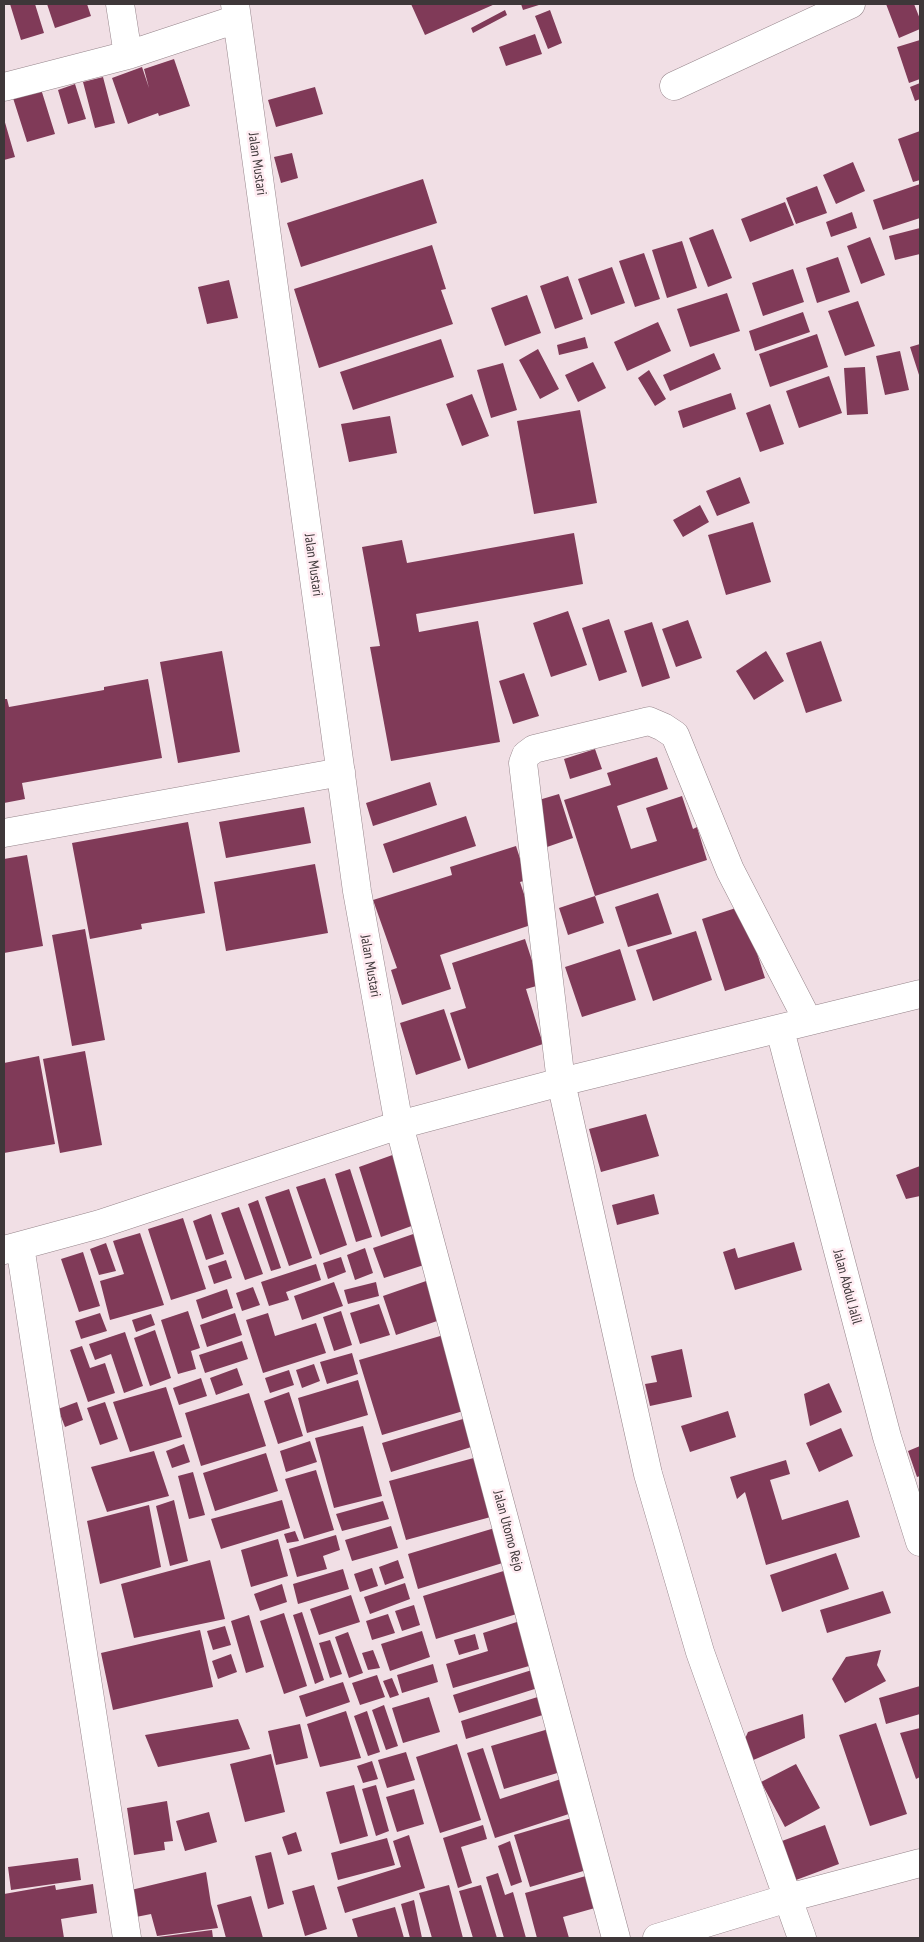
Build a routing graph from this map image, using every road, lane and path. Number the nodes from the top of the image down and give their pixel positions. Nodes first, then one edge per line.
1 (120, 4) edge
2 (851, 4) edge
3 (236, 11) edge
4 (128, 55) junction
5 (674, 86) dead end
6 (4, 87) edge
7 (342, 772) junction
8 (4, 833) edge
9 (920, 994) edge
10 (808, 1021) junction
11 (780, 1030) junction
12 (561, 1082) junction
13 (399, 1124) junction
14 (12, 1248) edge
15 (920, 1542) edge
16 (920, 1864) edge
17 (788, 1898) junction
18 (127, 1938) edge
19 (616, 1938) edge
20 (657, 1938) edge
21 (802, 1938) edge

1 - 4 street
2 - 5 street
3 - 4 street
3 - 7 street, Jalan Mustari
4 - 6 street
7 - 8 street
7 - 13 street, Jalan Mustari
9 - 10 street
10 - 11 street
10 - 12 street
11 - 12 street
11 - 15 street, Jalan Abdul Jalil
12 - 13 street
12 - 17 street
13 - 14 street
13 - 19 street, Jalan Utomo Rejo
14 - 18 street
16 - 17 street
17 - 20 street
17 - 21 street

